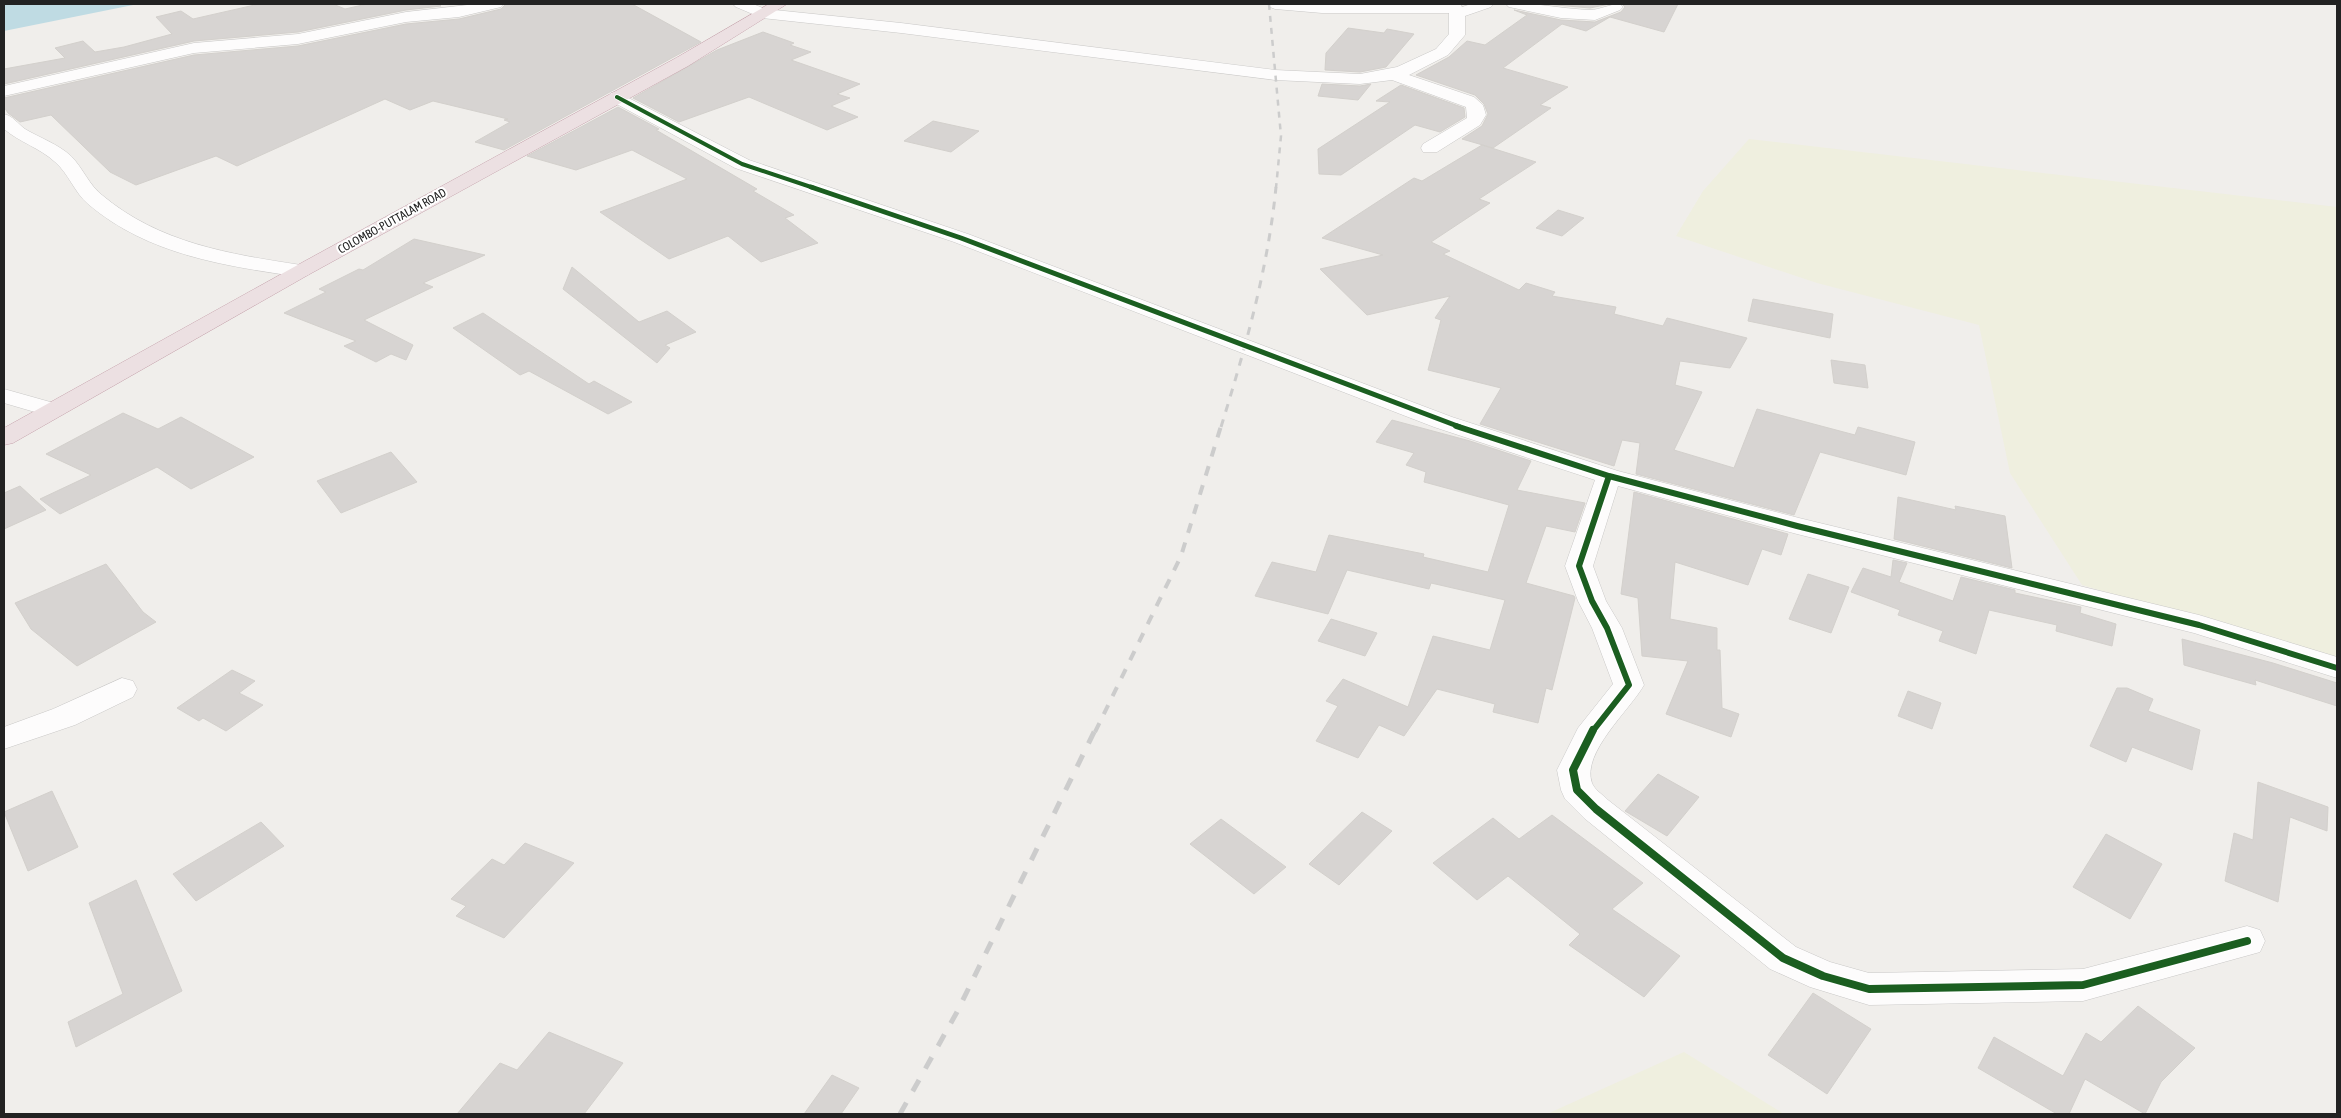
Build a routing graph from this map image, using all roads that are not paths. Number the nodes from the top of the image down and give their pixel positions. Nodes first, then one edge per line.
1 (496, 4) edge
2 (741, 4) edge
3 (779, 4) edge
4 (1275, 4) edge
5 (1486, 4) edge
6 (1514, 4) edge
7 (1614, 7) dead end
8 (1455, 8) edge
9 (762, 13) junction
10 (1393, 75) junction
11 (4, 91) edge
12 (617, 97) junction
13 (4, 119) edge
14 (1430, 148) dead end
15 (301, 271) junction
16 (4, 396) edge
17 (52, 410) junction
18 (4, 438) edge
19 (1609, 476) junction
20 (2337, 668) edge
21 (122, 689) dead end
22 (4, 738) edge
23 (2247, 940) dead end

1 - 11 street
2 - 9 street
3 - 9 highway, COLOMBO-PUTTALAM ROAD
4 - 8 street
5 - 8 street
6 - 7 street
8 - 10 street
9 - 10 street
9 - 12 highway, COLOMBO-PUTTALAM ROAD
10 - 14 street
12 - 15 highway, COLOMBO-PUTTALAM ROAD
12 - 19 street
13 - 15 street
15 - 17 highway, COLOMBO-PUTTALAM ROAD
16 - 17 street
17 - 18 highway, COLOMBO-PUTTALAM ROAD
19 - 20 street
19 - 23 street
21 - 22 street

